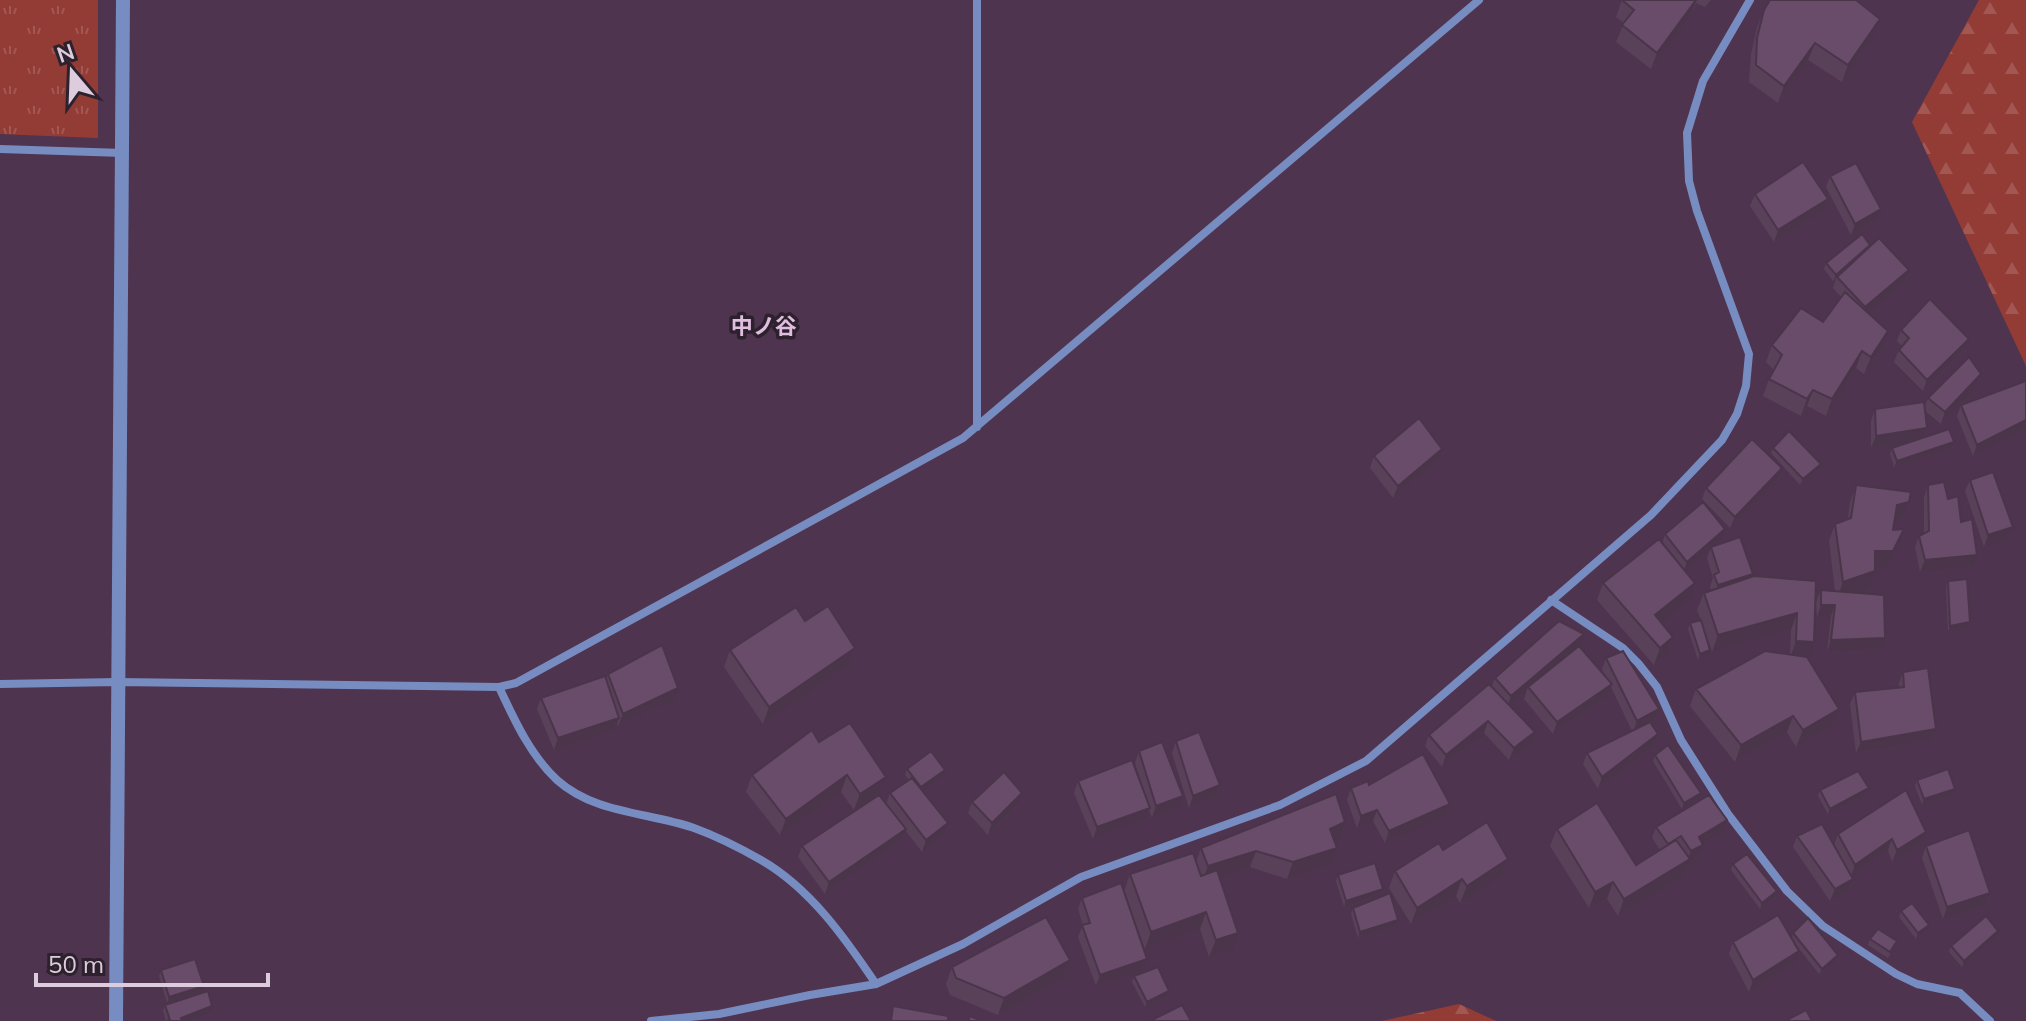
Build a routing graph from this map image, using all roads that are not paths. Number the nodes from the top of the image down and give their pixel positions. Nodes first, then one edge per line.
1 (123, 0) edge
2 (977, 0) edge
3 (1479, 0) edge
4 (1750, 0) edge
5 (0, 149) edge
6 (123, 153) junction
7 (977, 427) junction
8 (1551, 600) junction
9 (118, 682) junction
10 (0, 684) edge
11 (499, 687) junction
12 (876, 984) junction
13 (116, 1021) edge
14 (651, 1021) edge
15 (1990, 1021) edge

1 - 6 street
2 - 7 street
3 - 7 street
4 - 8 street
5 - 6 street
6 - 9 street
7 - 11 street
8 - 12 street
8 - 15 street
9 - 10 street
9 - 11 street
9 - 13 street
11 - 12 street
12 - 14 street

